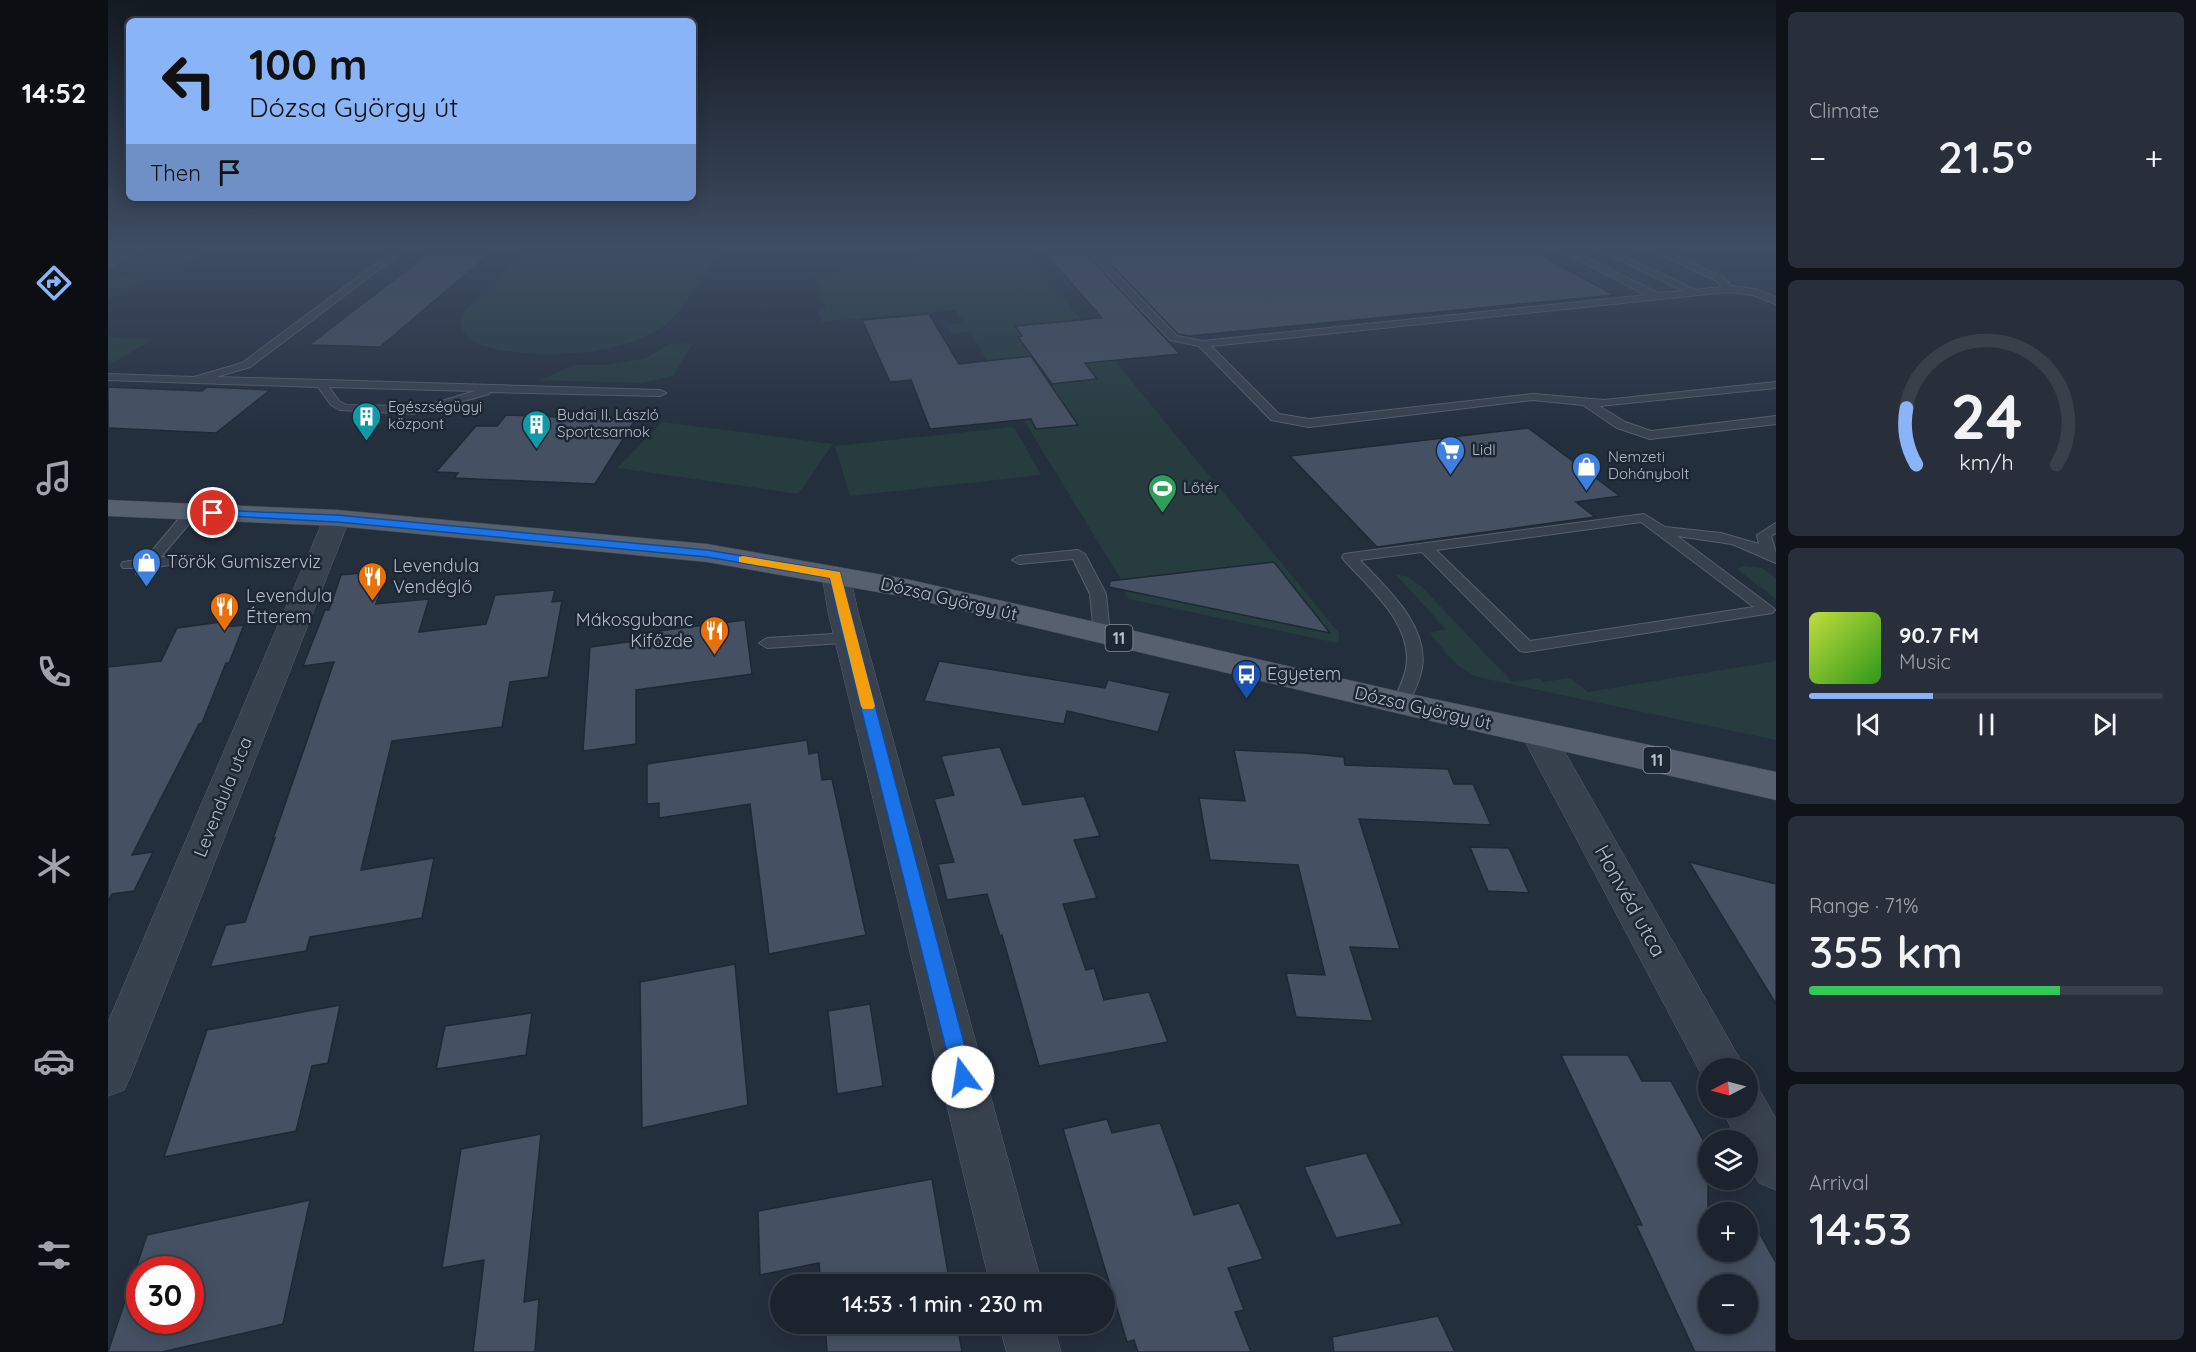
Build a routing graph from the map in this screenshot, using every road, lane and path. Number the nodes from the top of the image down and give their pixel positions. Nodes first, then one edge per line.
1 (321, 309) edge
2 (1146, 309) edge
3 (1531, 309) edge
4 (1203, 344) junction
5 (108, 377) edge
6 (195, 380) junction
7 (320, 382) junction
8 (1776, 385) edge
9 (499, 387) junction
10 (660, 393) dead end
11 (1585, 402) junction
12 (1776, 420) edge
13 (108, 508) edge
14 (192, 512) junction
15 (337, 519) junction
16 (1776, 527) edge
17 (1663, 531) junction
18 (1425, 547) junction
19 (1772, 556) edge
20 (187, 559) dead end
21 (1019, 560) dead end
22 (128, 565) dead end
23 (146, 569) junction
24 (836, 575) junction
25 (1102, 634) junction
26 (851, 639) junction
27 (768, 643) dead end
28 (1401, 703) junction
29 (1538, 734) junction
30 (1776, 786) edge
31 (1716, 1058) edge
32 (108, 1075) edge
33 (1750, 1118) edge
34 (1776, 1166) edge
35 (1013, 1274) edge
36 (1029, 1334) edge
37 (1034, 1352) edge

1 - 6 lane
2 - 4 lane
3 - 4 lane
4 - 11 lane
5 - 6 lane
6 - 7 lane
7 - 9 lane
7 - 9 lane
8 - 11 lane
9 - 10 lane
11 - 12 lane
13 - 14 main road, Dózsa György út / 11
14 - 15 main road, Dózsa György út / 11
14 - 23 lane
15 - 24 main road, Dózsa György út / 11
15 - 32 street, Levendula utca
16 - 19 lane
17 - 18 lane
17 - 18 lane
17 - 19 lane
18 - 28 lane
20 - 23 lane
21 - 25 lane
22 - 23 lane
24 - 25 main road, Dózsa György út / 11
24 - 26 street
25 - 28 main road, Dózsa György út / 11
26 - 27 lane
26 - 35 street
28 - 29 main road, Dózsa György út / 11
29 - 30 main road, Dózsa György út / 11
29 - 31 street, Honvéd utca
33 - 34 street
36 - 37 street

